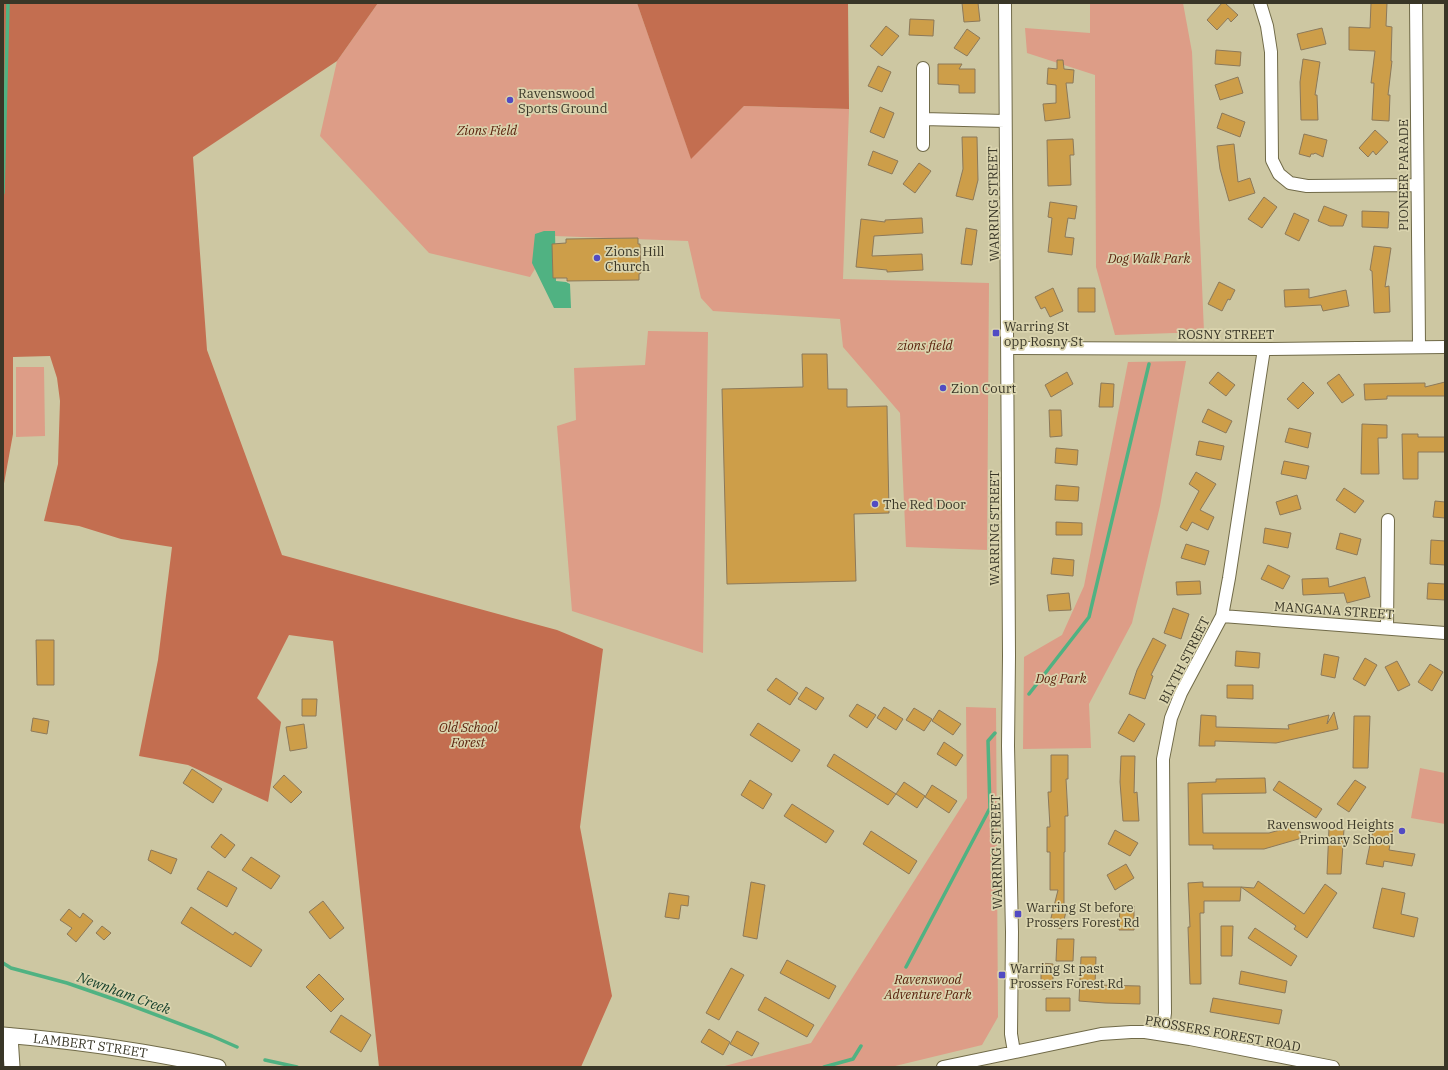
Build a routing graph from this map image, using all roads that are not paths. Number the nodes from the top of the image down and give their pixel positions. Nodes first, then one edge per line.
1 (1005, 3) edge
2 (1260, 3) edge
3 (1416, 3) edge
4 (923, 68) dead end
5 (923, 119) junction
6 (1005, 121) junction
7 (923, 145) dead end
8 (1416, 185) junction
9 (1419, 346) junction
10 (1445, 347) edge
11 (1007, 348) junction
12 (1264, 348) junction
13 (1388, 520) dead end
14 (1222, 616) junction
15 (1387, 628) junction
16 (1445, 633) edge
17 (1162, 1034) junction
18 (6, 1036) edge
19 (1014, 1052) junction
20 (12, 1067) edge
21 (218, 1067) edge
22 (944, 1067) edge
23 (1333, 1067) edge

1 - 6 street, WARRING STREET
2 - 8 street
3 - 8 street, PIONEER PARADE
4 - 5 street
5 - 6 street
5 - 7 street
6 - 11 street, WARRING STREET
8 - 9 street, PIONEER PARADE
9 - 10 street, ROSNY STREET
9 - 12 street, ROSNY STREET
11 - 12 street, ROSNY STREET
11 - 19 street, WARRING STREET
12 - 14 street, BLYTH STREET
13 - 15 street
14 - 15 street, MANGANA STREET
14 - 17 street, BLYTH STREET
15 - 16 street, MANGANA STREET
17 - 19 street, PROSSERS FOREST ROAD
17 - 23 street, PROSSERS FOREST ROAD
18 - 20 street
18 - 21 street, LAMBERT STREET
19 - 22 street, PROSSERS FOREST ROAD

